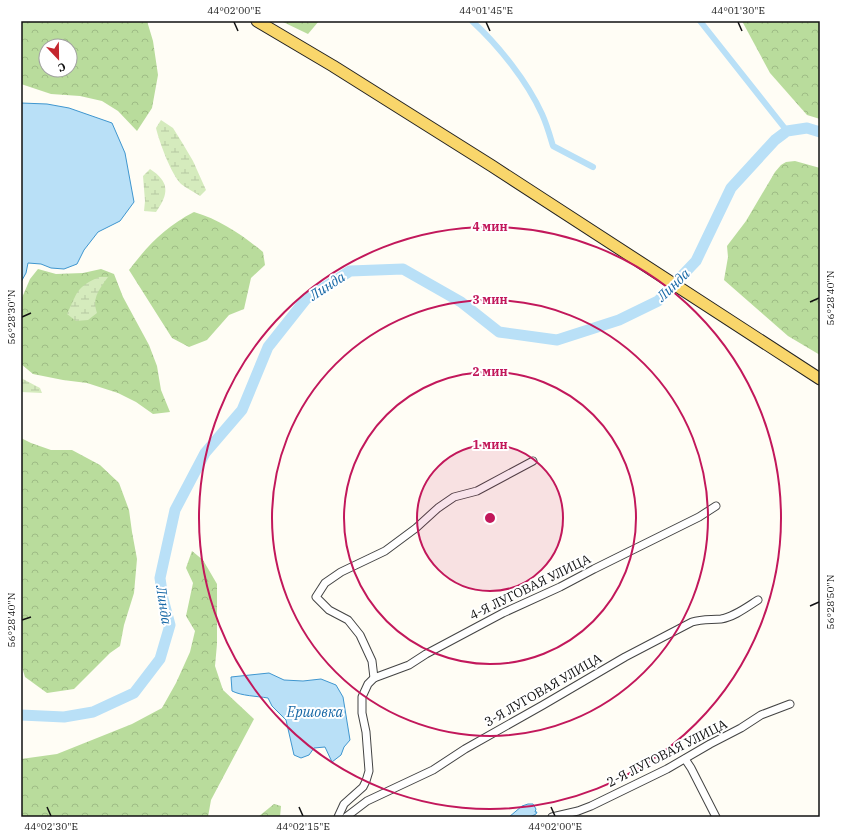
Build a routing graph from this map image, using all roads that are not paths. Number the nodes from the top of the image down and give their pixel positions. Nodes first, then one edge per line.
1 (257, 21) edge
2 (820, 379) edge
3 (533, 461) dead end
4 (716, 506) dead end
5 (758, 600) dead end
6 (374, 678) junction
7 (790, 704) dead end
8 (685, 759) junction
9 (338, 817) edge
10 (346, 817) edge
11 (552, 817) edge
12 (716, 817) edge

1 - 2 main road
3 - 6 street
4 - 6 street, 4-Я ЛУГОВАЯ УЛИЦА
5 - 10 street, 3-Я ЛУГОВАЯ УЛИЦА
6 - 9 street
7 - 8 street, 2-Я ЛУГОВАЯ УЛИЦА
8 - 11 street, 2-Я ЛУГОВАЯ УЛИЦА
8 - 12 street

